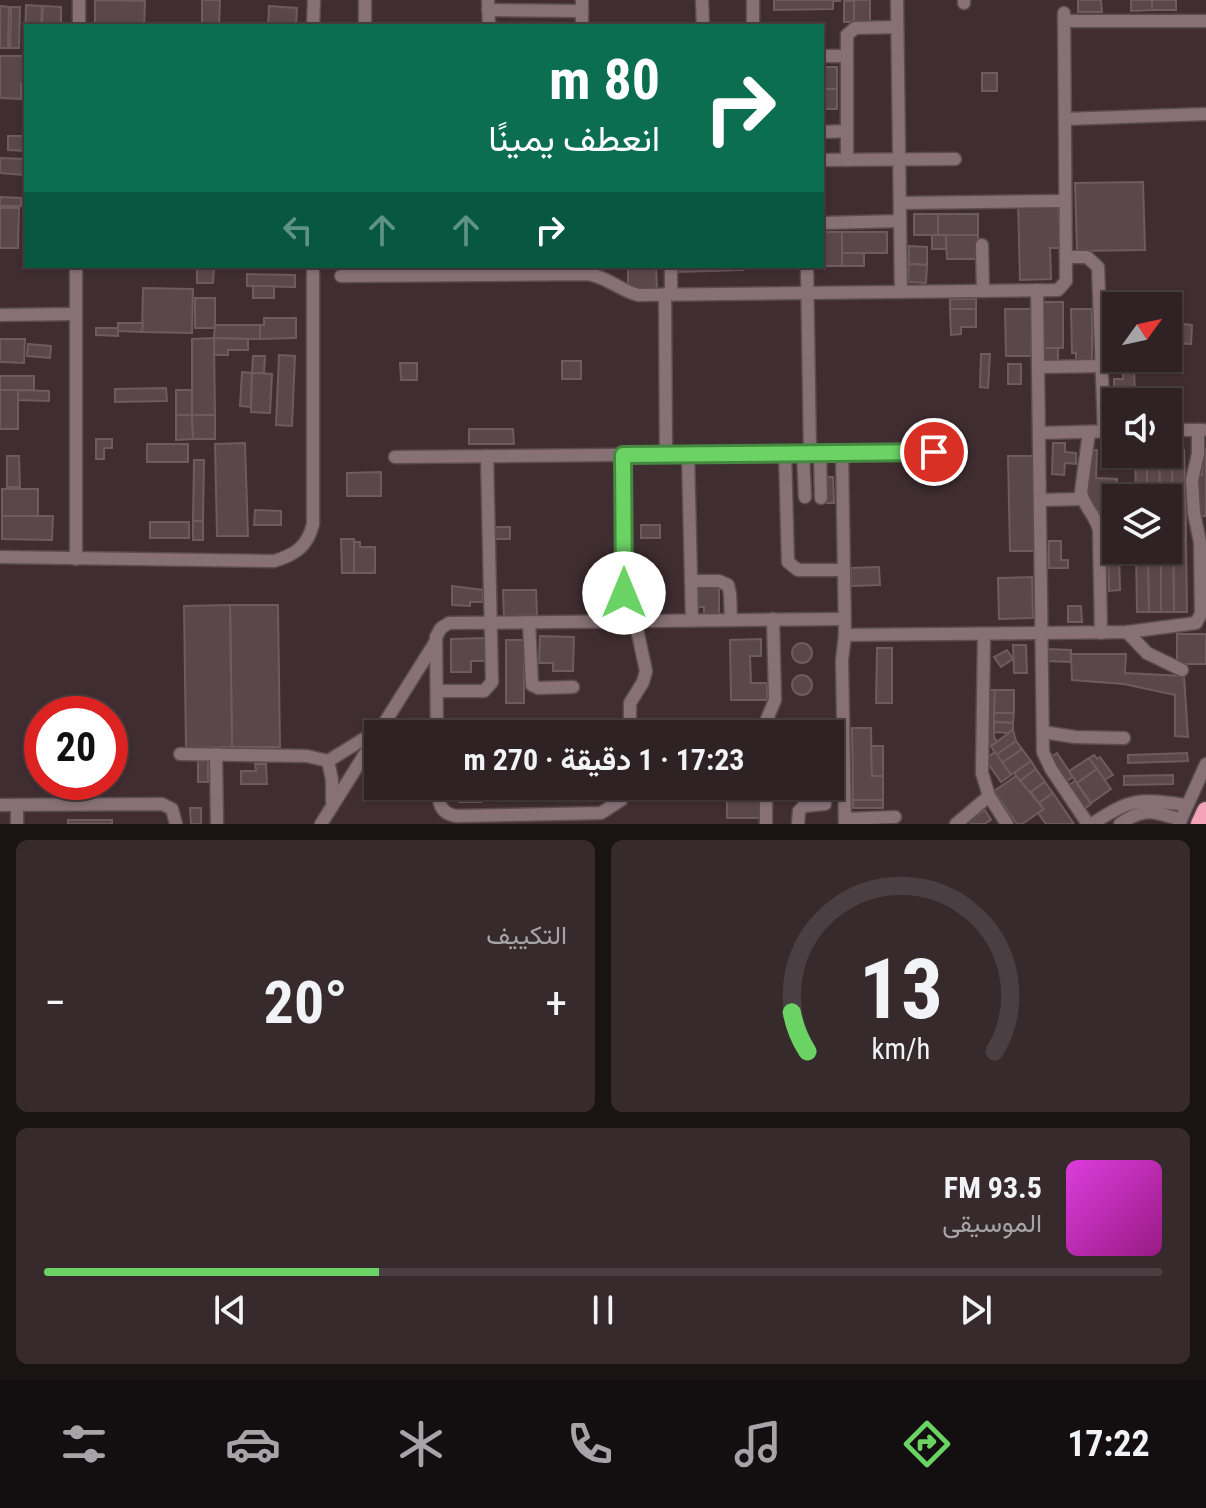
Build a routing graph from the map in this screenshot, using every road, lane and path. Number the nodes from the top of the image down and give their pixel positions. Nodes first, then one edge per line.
1 (79, 0) edge
2 (314, 0) edge
3 (365, 0) edge
4 (702, 0) edge
5 (753, 0) edge
6 (897, 0) edge
7 (488, 5) edge
8 (582, 5) edge
9 (1206, 21) edge
10 (79, 24) edge
11 (313, 24) edge
12 (365, 24) edge
13 (703, 24) edge
14 (753, 24) edge
15 (897, 27) junction
16 (824, 56) edge
17 (847, 56) junction
18 (1206, 114) edge
19 (1065, 119) junction
20 (847, 131) junction
21 (824, 132) edge
22 (899, 159) junction
23 (955, 159) dead end
24 (824, 160) edge
25 (847, 160) junction
26 (1065, 201) junction
27 (900, 203) junction
28 (900, 221) junction
29 (824, 223) edge
30 (982, 245) dead end
31 (1066, 257) junction
32 (76, 268) edge
33 (313, 268) edge
34 (671, 268) edge
35 (807, 268) edge
36 (341, 276) dead end
37 (1037, 290) junction
38 (983, 291) junction
39 (901, 292) junction
40 (807, 293) junction
41 (668, 294) junction
42 (75, 314) junction
43 (0, 315) edge
44 (1102, 366) joint
45 (1038, 367) junction
46 (1202, 430) edge
47 (1089, 432) junction
48 (1102, 432) edge
49 (1039, 433) junction
50 (934, 452) dead end
51 (785, 453) junction
52 (811, 453) junction
53 (842, 453) junction
54 (688, 454) junction
55 (623, 455) junction
56 (666, 455) junction
57 (487, 456) junction
58 (395, 457) dead end
59 (804, 475) junction
60 (821, 475) junction
61 (805, 497) dead end
62 (821, 498) dead end
63 (1082, 499) junction
64 (1040, 500) junction
65 (1201, 522) edge
66 (1203, 547) edge
67 (0, 557) edge
68 (76, 559) junction
69 (843, 570) junction
70 (691, 581) junction
71 (773, 619) junction
72 (844, 619) junction
73 (630, 620) junction
74 (692, 620) junction
75 (731, 620) junction
76 (491, 622) junction
77 (529, 622) junction
78 (1127, 632) junction
79 (1042, 633) junction
80 (1101, 633) junction
81 (984, 634) junction
82 (845, 635) junction
83 (436, 641) junction
84 (1182, 670) dead end
85 (573, 687) dead end
86 (437, 691) junction
87 (386, 720) edge
88 (437, 720) edge
89 (630, 720) edge
90 (768, 720) edge
91 (1043, 732) junction
92 (1124, 738) dead end
93 (364, 739) edge
94 (180, 754) dead end
95 (216, 754) junction
96 (364, 755) edge
97 (328, 761) junction
98 (1206, 764) edge
99 (989, 796) junction
100 (439, 800) edge
101 (621, 800) edge
102 (766, 800) edge
103 (825, 804) dead end
104 (0, 805) edge
105 (17, 805) junction
106 (332, 805) junction
107 (1187, 805) junction
108 (1206, 811) edge
109 (895, 817) dead end
110 (601, 818) edge
111 (845, 821) edge
112 (1180, 822) edge
113 (17, 824) edge
114 (176, 824) edge
115 (217, 824) edge
116 (321, 824) edge
117 (766, 824) edge
118 (798, 824) edge
119 (956, 824) edge
120 (1007, 824) edge
121 (1090, 824) edge
122 (1120, 824) edge
123 (1200, 824) edge

1 - 10 street
2 - 11 street
3 - 12 street
4 - 13 street
5 - 14 street
6 - 15 street
7 - 8 street
9 - 19 street
15 - 17 street
15 - 22 street
16 - 17 street
17 - 20 street
18 - 19 street
19 - 26 street
20 - 21 street
20 - 25 street
22 - 23 street
22 - 25 street
22 - 27 street
24 - 25 street
26 - 27 street
26 - 31 street
27 - 28 street
28 - 29 street
28 - 39 street
30 - 38 street
31 - 37 street
31 - 44 street
32 - 42 street
33 - 68 street
34 - 41 street
35 - 40 street
36 - 41 street
37 - 38 street
37 - 45 street
38 - 39 street
39 - 40 street
40 - 41 street
40 - 52 street
41 - 56 street
42 - 43 street
42 - 68 street
44 - 45 street
45 - 49 street
46 - 65 street
47 - 48 street
47 - 49 street
47 - 63 street
49 - 64 street
50 - 53 street
51 - 52 street
51 - 54 street
51 - 69 street
52 - 53 street
52 - 59 street
52 - 60 street
53 - 69 street
54 - 56 street
54 - 70 street
55 - 56 street
55 - 57 street
55 - 73 street
57 - 58 street
57 - 76 street
59 - 60 street
59 - 61 street
60 - 62 street
63 - 64 street
63 - 80 street
64 - 79 street
65 - 66 street
66 - 78 street
67 - 68 street
69 - 72 street
70 - 74 street
70 - 75 street
71 - 72 street
71 - 75 street
71 - 90 street
72 - 82 street
73 - 74 street
73 - 77 street
73 - 89 street
74 - 75 street
76 - 77 street
76 - 83 street
76 - 86 street
77 - 85 street
78 - 80 street
78 - 84 street
79 - 80 street
79 - 81 street
79 - 91 street
81 - 82 street
81 - 99 street
82 - 111 street
83 - 86 street
83 - 87 street
86 - 88 street
91 - 92 street
91 - 121 street
93 - 97 street
94 - 95 street
95 - 97 street
95 - 115 street
96 - 106 street
97 - 106 street
98 - 107 street
99 - 119 street
99 - 120 street
100 - 110 street
101 - 110 street
102 - 117 street
103 - 118 street
104 - 105 street
105 - 113 street
105 - 114 street
106 - 116 street
107 - 112 street
107 - 121 street
108 - 123 highway
109 - 111 street
112 - 122 street

